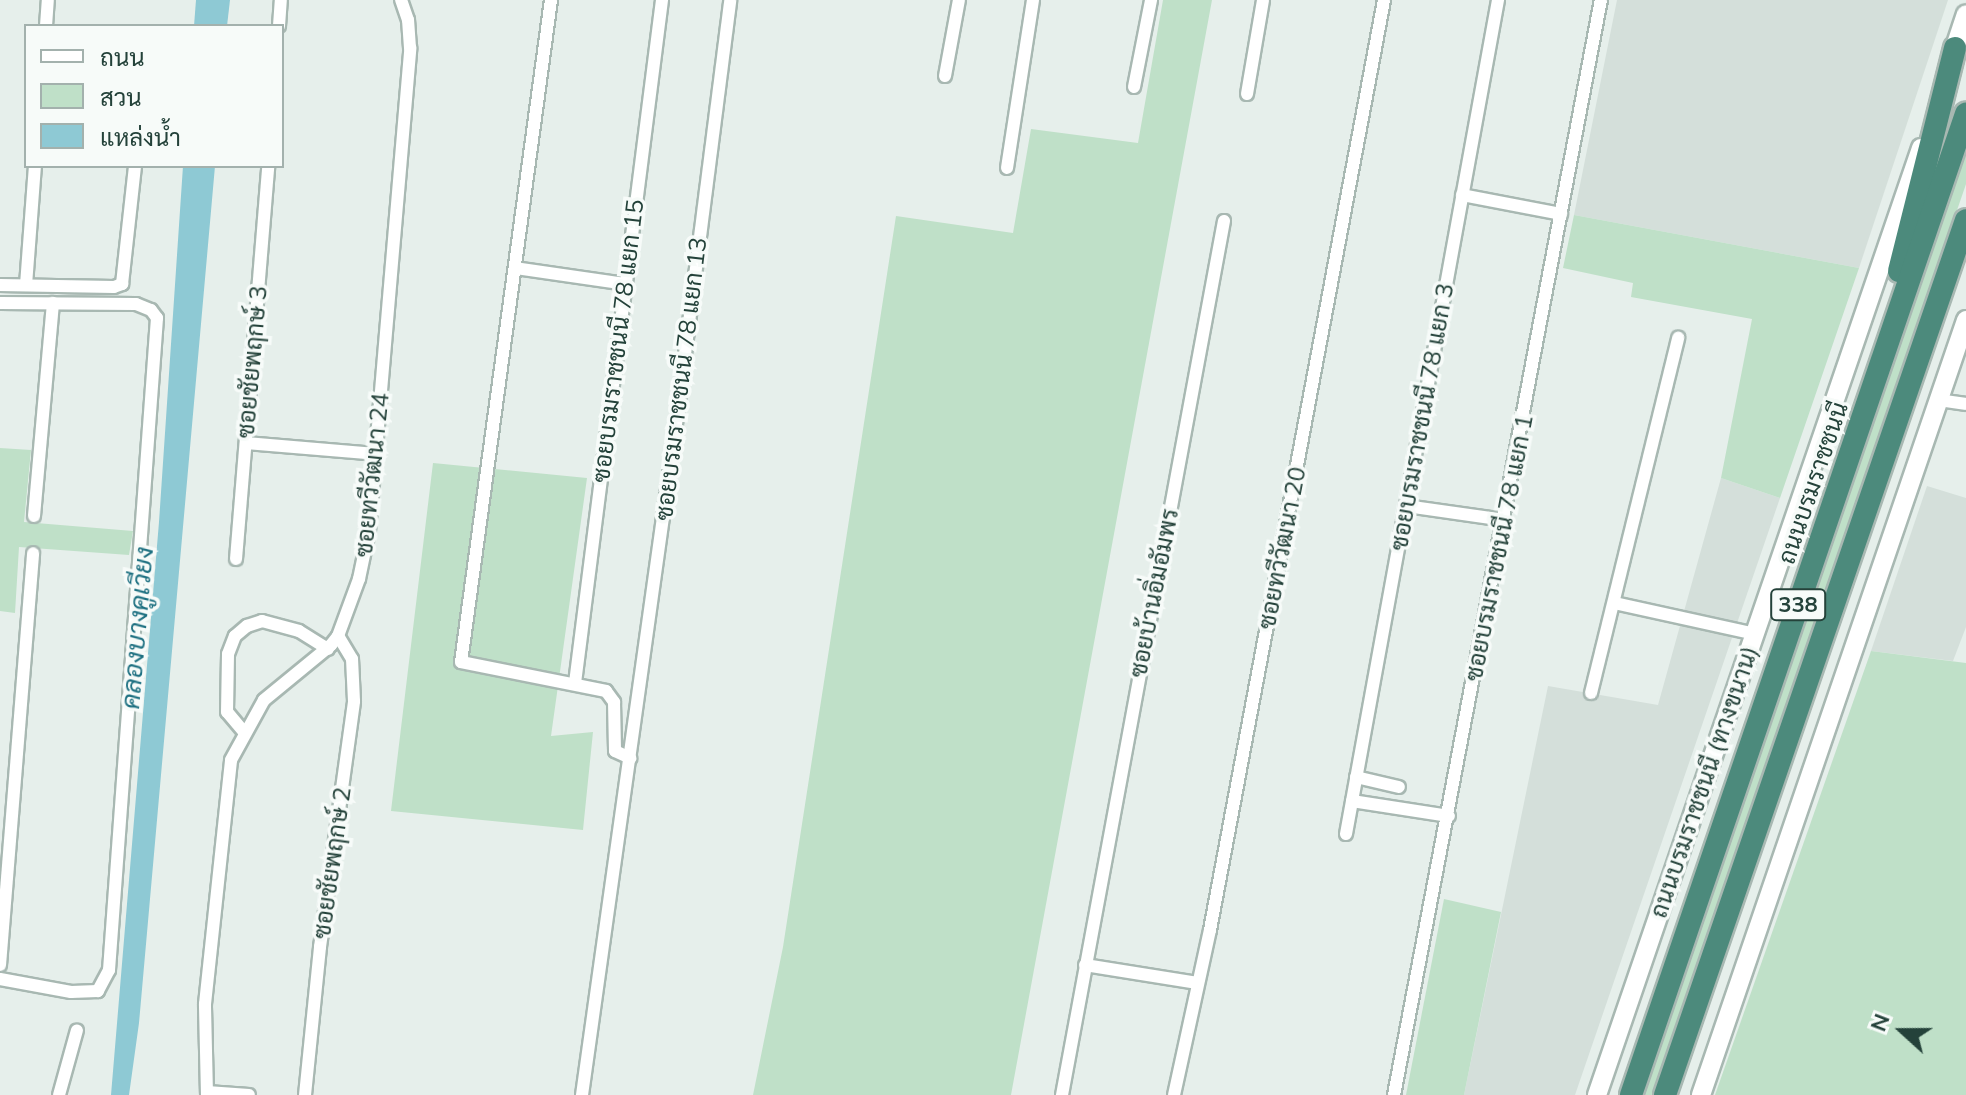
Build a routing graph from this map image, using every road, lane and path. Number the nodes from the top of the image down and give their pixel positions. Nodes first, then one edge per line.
1 (48, 0) edge
2 (281, 0) edge
3 (401, 0) edge
4 (551, 0) edge
5 (662, 0) edge
6 (730, 0) edge
7 (959, 0) edge
8 (1033, 0) edge
9 (1151, 0) edge
10 (1263, 0) edge
11 (1384, 0) edge
12 (1498, 0) edge
13 (1601, 0) edge
14 (1966, 14) edge
15 (46, 24) edge
16 (279, 24) edge
17 (1955, 48) junction
18 (945, 76) dead end
19 (1134, 87) dead end
20 (1247, 94) dead end
21 (1966, 114) edge
22 (35, 168) edge
23 (135, 168) edge
24 (268, 168) edge
25 (1007, 168) dead end
26 (1462, 195) junction
27 (1561, 214) junction
28 (1966, 220) edge
29 (1224, 221) dead end
30 (515, 268) junction
31 (626, 284) junction
32 (0, 285) edge
33 (26, 285) junction
34 (0, 303) edge
35 (53, 303) junction
36 (1966, 320) edge
37 (1678, 338) dead end
38 (1869, 397) junction
39 (1938, 400) junction
40 (1966, 404) edge
41 (246, 443) junction
42 (376, 454) junction
43 (1406, 506) junction
44 (34, 516) dead end
45 (1504, 520) junction
46 (33, 553) dead end
47 (236, 559) dead end
48 (1614, 603) junction
49 (1755, 634) junction
50 (338, 636) junction
51 (328, 649) junction
52 (575, 683) junction
53 (1591, 693) dead end
54 (244, 732) junction
55 (630, 758) junction
56 (1356, 777) junction
57 (1399, 787) dead end
58 (1352, 801) junction
59 (1449, 816) junction
60 (1346, 834) dead end
61 (0, 965) edge
62 (1085, 965) junction
63 (0, 979) edge
64 (1198, 983) junction
65 (77, 1030) dead end
66 (207, 1094) edge
67 (59, 1095) edge
68 (249, 1095) edge
69 (305, 1095) edge
70 (582, 1095) edge
71 (1062, 1095) edge
72 (1174, 1095) edge
73 (1394, 1095) edge
74 (1597, 1095) edge
75 (1631, 1095) edge
76 (1665, 1095) edge
77 (1701, 1095) edge

1 - 15 street
2 - 16 street
3 - 42 street, ซอยทวีวัฒนา 24
4 - 30 street
5 - 31 street, ซอยบรมราชชนนี 78 แยก 15
6 - 55 street, ซอยบรมราชชนนี 78 แยก 13
7 - 18 street
8 - 25 street
9 - 19 street
10 - 20 street
11 - 64 street, ซอยทวีวัฒนา 20
12 - 26 street, ซอยบรมราชชนนี 78 แยก 3
13 - 27 street, ซอยบรมราชชนนี 78 แยก 1
14 - 17 main road, ถนนบรมราชชนนี (ทางขนาน) / 338
17 - 38 highway
17 - 49 main road, ถนนบรมราชชนนี (ทางขนาน) / 338
21 - 38 highway, ถนนบรมราชชนนี / 338
22 - 33 street
23 - 33 street
24 - 41 street, ซอยชัยพฤกษ์ 3
26 - 27 street
26 - 43 street, ซอยบรมราชชนนี 78 แยก 3
27 - 45 street, ซอยบรมราชชนนี 78 แยก 1
28 - 76 highway, 338
29 - 62 street, ซอยบ้านอิ่มอัมพร
30 - 31 street
30 - 52 street
31 - 52 street, ซอยบรมราชชนนี 78 แยก 15
32 - 33 street
34 - 35 street
35 - 44 street
35 - 63 street
36 - 39 main road, 338
37 - 48 street
38 - 75 highway, ถนนบรมราชชนนี / 338
39 - 40 street
39 - 77 main road, 338
41 - 42 street
41 - 47 street, ซอยชัยพฤกษ์ 3
42 - 50 street, ซอยทวีวัฒนา 24
43 - 45 street
43 - 56 street, ซอยบรมราชชนนี 78 แยก 3
45 - 59 street, ซอยบรมราชชนนี 78 แยก 1
46 - 61 street
48 - 49 street
48 - 53 street
49 - 74 main road, ถนนบรมราชชนนี (ทางขนาน) / 338
50 - 51 street, ซอยทวีวัฒนา 24
50 - 69 street, ซอยชัยพฤกษ์ 2
51 - 54 street, ซอยทวีวัฒนา 24
51 - 54 street
52 - 55 street
54 - 66 street, ซอยทวีวัฒนา 24
55 - 70 street, ซอยบรมราชชนนี 78 แยก 13
56 - 57 street
56 - 58 street, ซอยบรมราชชนนี 78 แยก 3
58 - 59 street
58 - 60 street, ซอยบรมราชชนนี 78 แยก 3
59 - 73 street, ซอยบรมราชชนนี 78 แยก 1
62 - 64 street
62 - 71 street, ซอยบ้านอิ่มอัมพร
64 - 72 street, ซอยทวีวัฒนา 20
65 - 67 street
66 - 68 street

